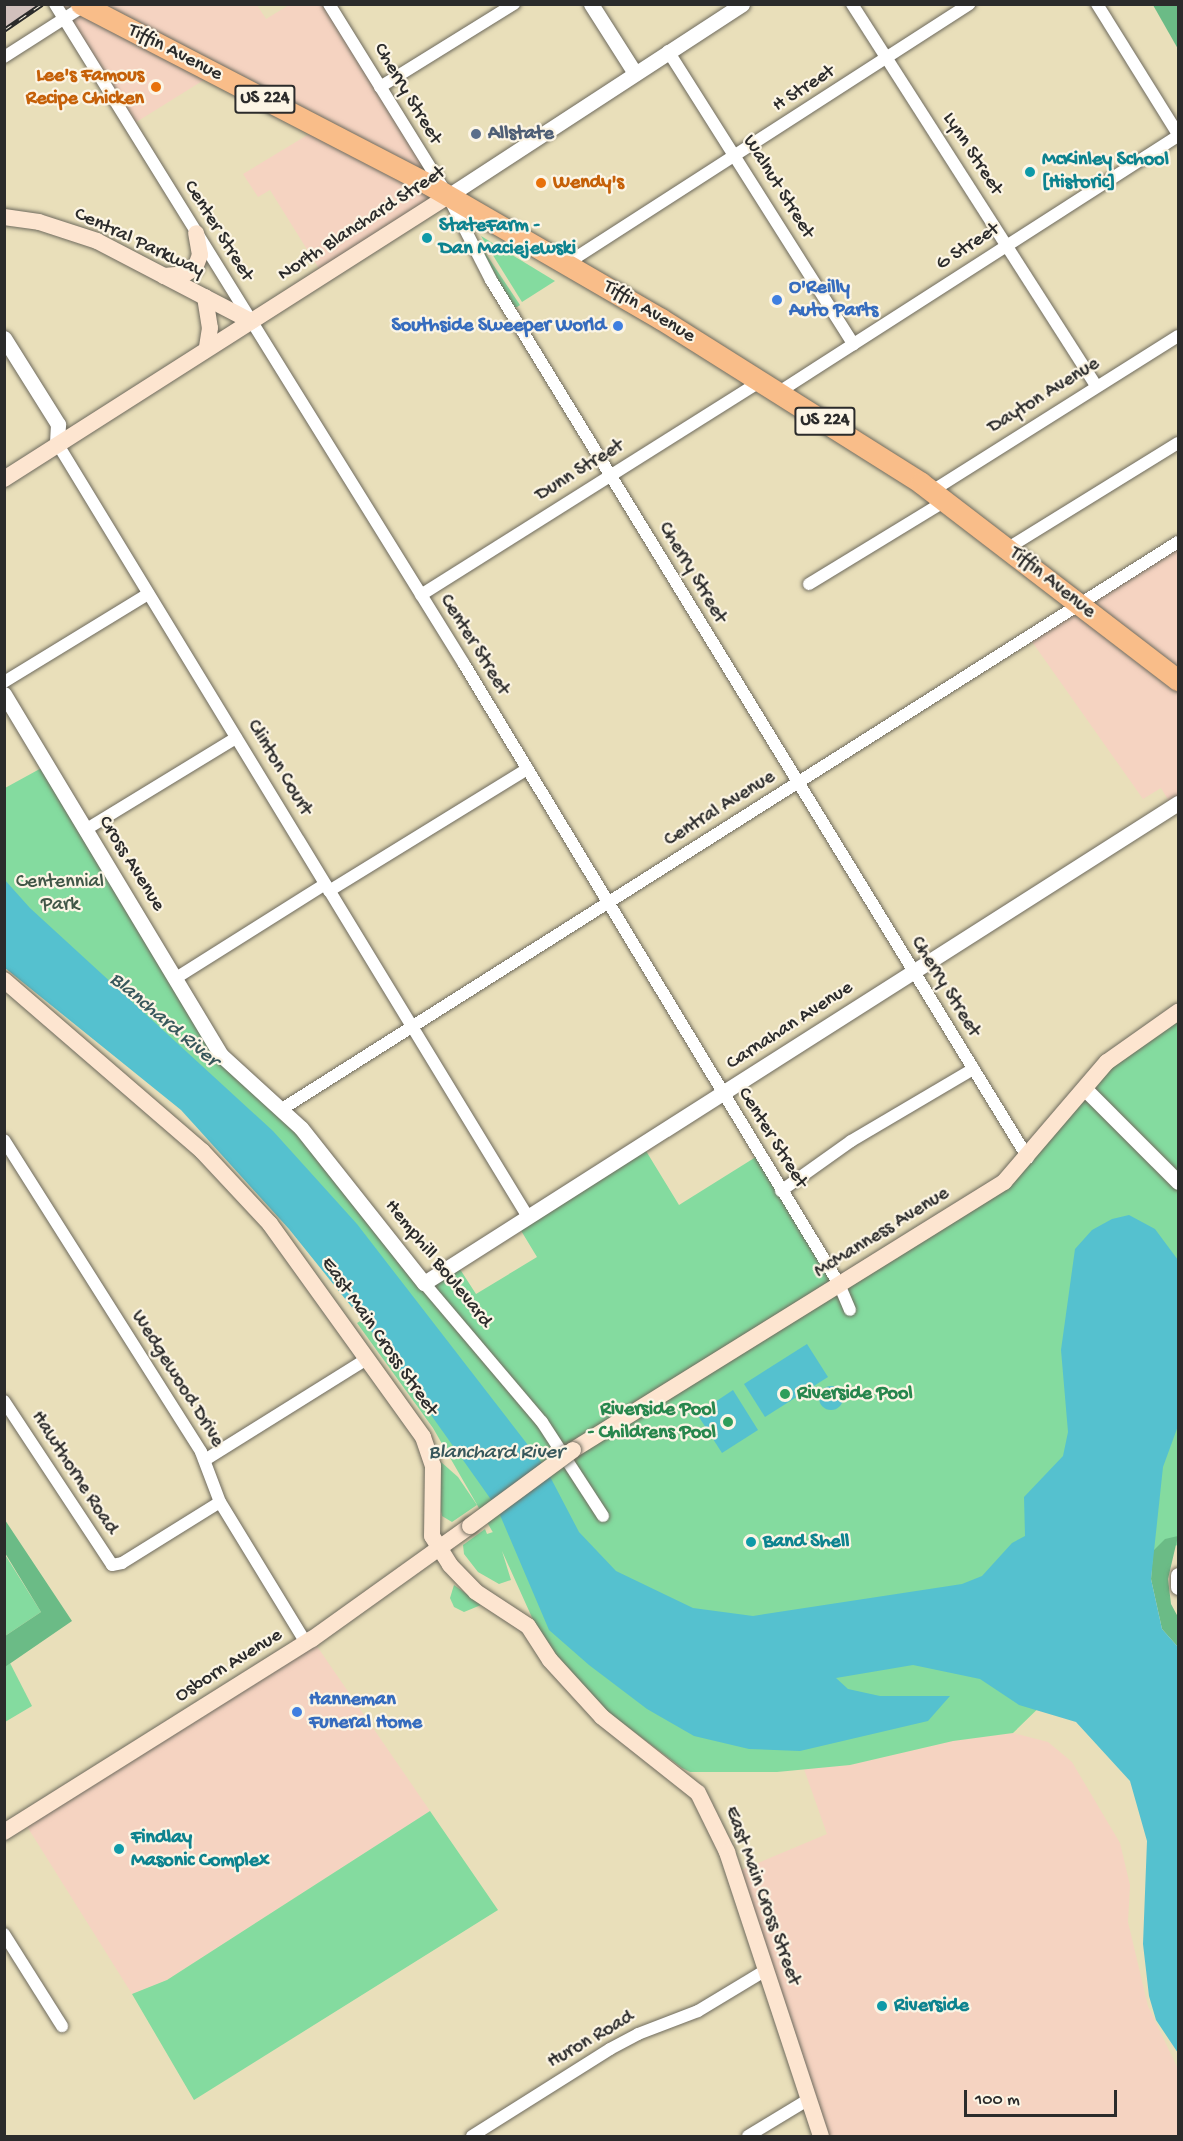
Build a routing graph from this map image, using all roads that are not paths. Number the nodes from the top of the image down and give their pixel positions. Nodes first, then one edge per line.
1 (55, 4) edge
2 (329, 4) edge
3 (514, 4) edge
4 (591, 4) edge
5 (742, 4) edge
6 (852, 4) edge
7 (970, 4) edge
8 (1097, 4) edge
9 (84, 5) edge
10 (64, 18) junction
11 (668, 51) junction
12 (4, 57) edge
13 (887, 59) junction
14 (635, 73) junction
15 (380, 87) junction
16 (1179, 135) edge
17 (735, 158) junction
18 (448, 196) junction
19 (4, 217) edge
20 (196, 233) junction
21 (1006, 245) junction
22 (566, 264) junction
23 (163, 276) junction
24 (205, 297) junction
25 (251, 321) junction
26 (1179, 336) edge
27 (4, 338) edge
28 (853, 344) junction
29 (207, 348) junction
30 (770, 386) junction
31 (1096, 386) junction
32 (57, 443) junction
33 (1179, 443) edge
34 (611, 476) junction
35 (4, 479) edge
36 (938, 496) junction
37 (1179, 542) edge
38 (1008, 548) junction
39 (809, 584) dead end
40 (148, 594) junction
41 (421, 595) junction
42 (1080, 604) junction
43 (1179, 680) edge
44 (4, 682) edge
45 (4, 694) edge
46 (236, 738) junction
47 (527, 769) junction
48 (797, 783) junction
49 (1177, 809) edge
50 (85, 830) junction
51 (327, 887) junction
52 (608, 903) junction
53 (912, 972) junction
54 (176, 978) junction
55 (4, 980) edge
56 (1179, 1012) edge
57 (412, 1028) junction
58 (221, 1055) joint
59 (973, 1069) junction
60 (1084, 1088) junction
61 (722, 1094) junction
62 (282, 1109) junction
63 (4, 1140) edge
64 (1028, 1158) junction
65 (1179, 1182) edge
66 (782, 1191) junction
67 (528, 1217) junction
68 (424, 1283) junction
69 (839, 1284) junction
70 (850, 1310) dead end
71 (368, 1359) junction
72 (4, 1401) edge
73 (205, 1460) junction
74 (220, 1502) junction
75 (603, 1516) dead end
76 (470, 1526) joint
77 (440, 1549) junction
78 (1179, 1575) edge
79 (1179, 1587) edge
80 (306, 1643) junction
81 (4, 1832) edge
82 (4, 1934) edge
83 (766, 1970) junction
84 (62, 2026) dead end
85 (809, 2099) junction
86 (472, 2136) edge
87 (748, 2136) edge
88 (821, 2136) edge

1 - 10 street, Center Street
2 - 15 street, Cherry Street
3 - 15 street
4 - 14 street
5 - 11 street, North Blanchard Street
6 - 13 street, Lynn Street
7 - 13 street, H Street
8 - 16 street
9 - 10 street
9 - 18 highway, Tiffin Avenue / US 224
10 - 12 street
10 - 20 street, Center Street
11 - 14 street, North Blanchard Street
11 - 17 street, Walnut Street
13 - 17 street, H Street
13 - 21 street, Lynn Street
14 - 18 street, North Blanchard Street
15 - 18 street, Cherry Street
16 - 21 street, G Street
17 - 22 street, H Street
17 - 28 street, Walnut Street
18 - 22 highway, Tiffin Avenue / US 224
18 - 25 main road, North Blanchard Street
18 - 34 street, Cherry Street
19 - 23 main road, Central Parkway
20 - 23 main road
20 - 25 street, Center Street
21 - 28 street, G Street
21 - 31 street, Lynn Street
22 - 30 highway, Tiffin Avenue / US 224
23 - 24 main road, Central Parkway
24 - 25 main road, Central Parkway
24 - 29 main road
25 - 29 main road, North Blanchard Street
25 - 41 street, Center Street
26 - 31 street, Dayton Avenue
27 - 32 street, Clinton Court
28 - 30 street, G Street
29 - 32 main road, North Blanchard Street
30 - 34 street, Dunn Street
30 - 36 highway, Tiffin Avenue / US 224
31 - 36 street, Dayton Avenue
32 - 35 main road, North Blanchard Street
32 - 40 street, Clinton Court
33 - 38 street
34 - 41 street, Dunn Street
34 - 48 street, Cherry Street
36 - 38 highway, Tiffin Avenue / US 224
36 - 39 street, Dayton Avenue
37 - 42 street, Central Avenue
38 - 42 highway, Tiffin Avenue / US 224
40 - 44 street
40 - 46 street, Clinton Court
41 - 47 street, Center Street
42 - 43 highway, Tiffin Avenue / US 224
42 - 48 street, Central Avenue
45 - 50 street, Cross Avenue
46 - 50 street
46 - 51 street, Clinton Court
47 - 51 street
47 - 52 street, Center Street
48 - 52 street, Central Avenue
48 - 53 street, Cherry Street
49 - 53 street, Carnahan Avenue
50 - 54 street, Cross Avenue
51 - 54 street
51 - 57 street, Clinton Court
52 - 57 street, Central Avenue
52 - 61 street, Center Street
53 - 59 street, Cherry Street
53 - 61 street, Carnahan Avenue
54 - 58 street, Cross Avenue
55 - 71 main road, East Main Cross Street
56 - 60 main road, McManness Avenue
57 - 62 street, Central Avenue
57 - 67 street, Clinton Court
58 - 62 street, Hemphill Boulevard
59 - 64 street, Cherry Street
59 - 66 street
60 - 64 main road, McManness Avenue
60 - 65 street
61 - 66 street, Center Street
61 - 67 street, Carnahan Avenue
62 - 68 street, Hemphill Boulevard
63 - 73 street, Wedgewood Drive
64 - 69 main road, McManness Avenue
66 - 69 street, Center Street
67 - 68 street, Carnahan Avenue
68 - 75 street, Hemphill Boulevard
69 - 70 street, Center Street
69 - 76 main road, McManness Avenue, bridge
71 - 73 street
71 - 77 main road, East Main Cross Street
72 - 74 street, Hawthorne Road
73 - 74 street, Wedgewood Drive
74 - 80 street, Wedgewood Drive
76 - 77 main road, Osborn Avenue
77 - 80 main road, Osborn Avenue
77 - 83 main road, East Main Cross Street
78 - 79 street
80 - 81 main road, Osborn Avenue
82 - 84 street
83 - 85 main road, East Main Cross Street
83 - 86 street, Huron Road
85 - 87 street
85 - 88 main road, East Main Cross Street

